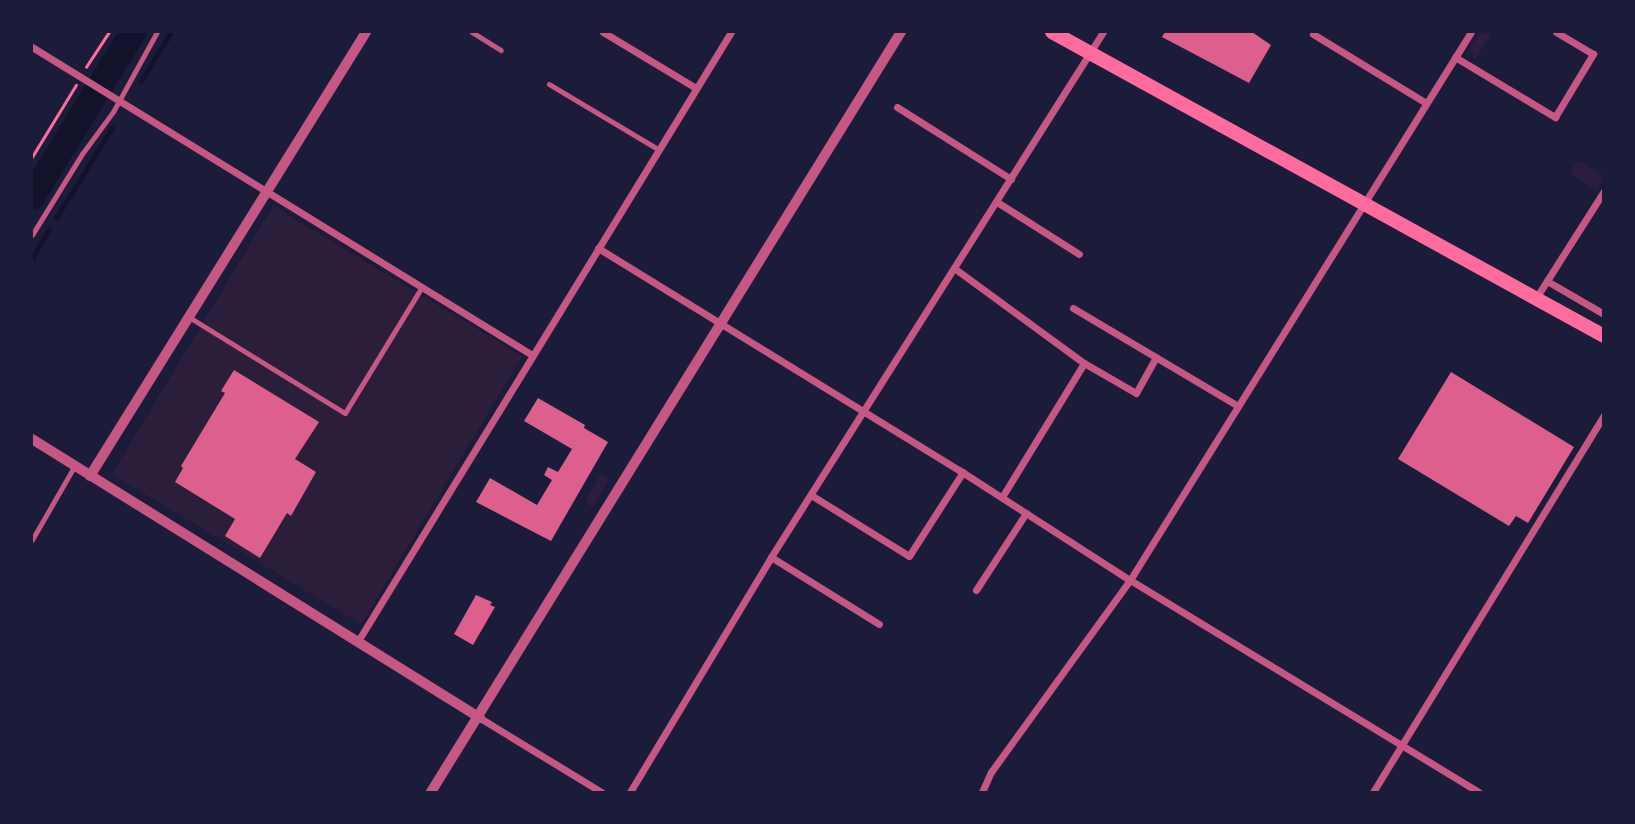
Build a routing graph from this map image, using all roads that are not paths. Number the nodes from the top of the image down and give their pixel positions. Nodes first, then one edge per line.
1 (157, 32) edge
2 (366, 32) edge
3 (472, 32) edge
4 (603, 32) edge
5 (730, 32) edge
6 (901, 32) edge
7 (1052, 32) edge
8 (1104, 32) edge
9 (1471, 32) edge
10 (1556, 32) edge
11 (1313, 34) dead end
12 (32, 47) edge
13 (501, 50) dead end
14 (1090, 54) junction
15 (1455, 57) junction
16 (549, 84) dead end
17 (696, 88) junction
18 (117, 98) junction
19 (1426, 103) junction
20 (897, 107) dead end
21 (658, 149) junction
22 (1011, 179) junction
23 (267, 191) junction
24 (1604, 191) edge
25 (996, 202) junction
26 (1363, 203) junction
27 (1595, 204) junction
28 (1604, 210) edge
29 (32, 235) edge
30 (598, 248) junction
31 (1079, 254) dead end
32 (954, 268) junction
33 (1547, 281) junction
34 (422, 287) junction
35 (1535, 298) junction
36 (1073, 308) dead end
37 (1604, 314) edge
38 (188, 317) junction
39 (722, 324) junction
40 (1604, 336) edge
41 (532, 355) junction
42 (1156, 357) junction
43 (1084, 363) junction
44 (1238, 406) junction
45 (865, 412) junction
46 (1604, 415) edge
47 (32, 439) edge
48 (75, 466) junction
49 (964, 472) junction
50 (90, 476) junction
51 (811, 495) junction
52 (1002, 497) junction
53 (1026, 513) junction
54 (32, 540) edge
55 (771, 557) junction
56 (1130, 580) junction
57 (976, 590) dead end
58 (879, 624) dead end
59 (358, 641) junction
60 (480, 719) junction
61 (1403, 745) junction
62 (432, 793) edge
63 (601, 793) edge
64 (630, 793) edge
65 (982, 793) edge
66 (1373, 793) edge
67 (1479, 793) edge

1 - 18 lane
2 - 23 street
3 - 13 lane
4 - 17 street
5 - 17 street
6 - 39 street
7 - 14 main road
8 - 14 street
9 - 15 street
10 - 15 street
11 - 19 street
12 - 18 street
14 - 22 street
14 - 26 main road
15 - 19 street
16 - 21 lane
17 - 21 street
18 - 23 street
18 - 29 lane
19 - 26 street
20 - 22 street
21 - 30 street
22 - 25 street
23 - 34 street
23 - 38 street
24 - 27 street
25 - 31 street
25 - 32 street
26 - 35 main road
26 - 44 street
27 - 28 street
27 - 33 street
30 - 39 street
30 - 41 street
32 - 43 street
32 - 45 street
33 - 35 street
33 - 37 street
34 - 38 lane
34 - 41 street
35 - 40 main road
36 - 42 street
38 - 50 street
39 - 45 street
39 - 60 street
41 - 59 street
42 - 43 street
42 - 44 street
43 - 52 street
44 - 56 street
45 - 49 street
45 - 51 street
46 - 61 street
47 - 48 street
48 - 50 street
48 - 54 lane
49 - 51 street
49 - 52 street
50 - 59 street
51 - 55 street
52 - 53 street
53 - 56 street
53 - 57 street
55 - 58 street
55 - 64 street
56 - 61 street
56 - 65 street
59 - 60 street
60 - 62 street
60 - 63 street
61 - 66 street
61 - 67 street

